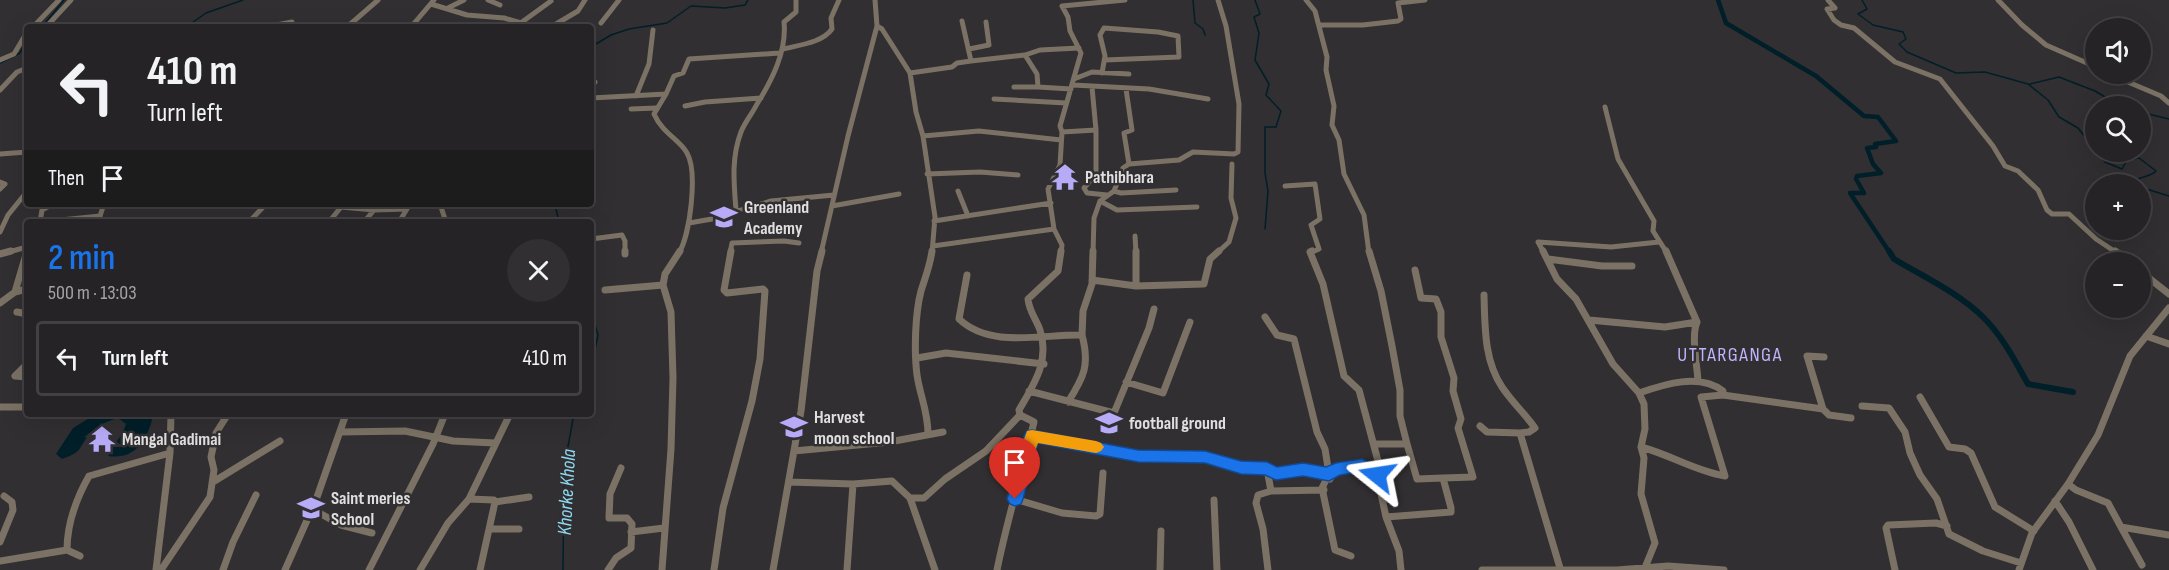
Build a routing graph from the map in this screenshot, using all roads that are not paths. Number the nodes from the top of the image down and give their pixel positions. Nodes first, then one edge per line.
1 (59, 0) edge
2 (71, 0) edge
3 (378, 0) edge
4 (464, 0) edge
5 (488, 0) edge
6 (585, 0) edge
7 (619, 0) edge
8 (796, 0) edge
9 (840, 0) edge
10 (874, 0) edge
11 (1125, 0) edge
12 (1218, 0) edge
13 (1306, 0) edge
14 (1425, 0) edge
15 (1828, 0) edge
16 (1998, 0) edge
17 (551, 1) edge
18 (432, 2) edge
19 (1068, 2) edge
20 (500, 5) dead end
21 (448, 8) junction
22 (962, 21) dead end
23 (522, 22) junction
24 (986, 22) dead end
25 (601, 23) dead end
26 (36, 24) edge
27 (49, 24) edge
28 (350, 24) edge
29 (414, 24) edge
30 (527, 24) edge
31 (556, 24) edge
32 (877, 26) junction
33 (1320, 27) junction
34 (653, 30) dead end
35 (24, 37) edge
36 (1079, 48) junction
37 (969, 49) junction
38 (781, 51) junction
39 (1025, 55) junction
40 (0, 60) edge
41 (1105, 60) junction
42 (971, 61) junction
43 (2085, 62) edge
44 (24, 69) edge
45 (910, 73) junction
46 (1102, 73) junction
47 (1129, 74) dead end
48 (2133, 84) edge
49 (1072, 85) junction
50 (1014, 87) dead end
51 (1038, 87) junction
52 (1092, 87) junction
53 (1126, 89) junction
54 (0, 90) edge
55 (666, 94) junction
56 (636, 96) junction
57 (594, 98) edge
58 (761, 98) junction
59 (994, 99) dead end
60 (1208, 99) dead end
61 (2169, 103) edge
62 (1066, 104) junction
63 (685, 106) dead end
64 (1605, 107) dead end
65 (656, 108) junction
66 (631, 109) dead end
67 (1096, 130) junction
68 (1062, 132) junction
69 (923, 136) junction
70 (1061, 140) junction
71 (24, 152) edge
72 (0, 154) edge
73 (1129, 164) junction
74 (1232, 164) dead end
75 (927, 174) junction
76 (1018, 175) dead end
77 (0, 182) edge
78 (1285, 186) dead end
79 (0, 189) edge
80 (1176, 190) dead end
81 (958, 191) dead end
82 (1114, 191) junction
83 (24, 195) edge
84 (834, 195) junction
85 (899, 195) dead end
86 (1107, 195) junction
87 (1100, 201) junction
88 (1051, 203) junction
89 (832, 206) junction
90 (48, 207) edge
91 (263, 207) edge
92 (340, 207) edge
93 (355, 207) edge
94 (408, 207) edge
95 (1197, 207) dead end
96 (374, 210) junction
97 (736, 210) junction
98 (968, 216) junction
99 (40, 219) edge
100 (252, 219) edge
101 (330, 219) edge
102 (366, 219) edge
103 (934, 221) junction
104 (689, 223) junction
105 (1054, 229) junction
106 (0, 232) edge
107 (1135, 236) dead end
108 (594, 239) edge
109 (1659, 242) junction
110 (799, 243) dead end
111 (933, 246) junction
112 (24, 248) edge
113 (2116, 252) edge
114 (0, 254) edge
115 (625, 254) dead end
116 (1548, 259) junction
117 (24, 261) edge
118 (1632, 266) dead end
119 (1415, 270) dead end
120 (968, 275) dead end
121 (1092, 280) junction
122 (2151, 280) edge
123 (663, 285) junction
124 (1136, 286) junction
125 (24, 290) edge
126 (605, 290) dead end
127 (15, 292) junction
128 (2169, 294) edge
129 (1484, 295) dead end
130 (0, 303) edge
131 (2169, 308) edge
132 (1154, 309) dead end
133 (17, 312) dead end
134 (24, 313) edge
135 (1265, 317) dead end
136 (1589, 320) junction
137 (1190, 322) dead end
138 (1698, 322) junction
139 (1082, 335) junction
140 (1042, 336) junction
141 (2146, 336) junction
142 (2169, 344) edge
143 (1824, 357) dead end
144 (917, 358) junction
145 (1044, 364) junction
146 (24, 367) edge
147 (24, 377) edge
148 (1698, 381) junction
149 (1126, 382) junction
150 (1029, 391) junction
151 (1639, 393) junction
152 (1723, 395) junction
153 (1920, 397) dead end
154 (1068, 402) junction
155 (24, 406) edge
156 (1862, 406) dead end
157 (0, 407) edge
158 (1822, 409) junction
159 (1020, 415) junction
160 (171, 417) edge
161 (226, 417) edge
162 (345, 417) edge
163 (444, 417) edge
164 (508, 417) edge
165 (1851, 418) dead end
166 (1480, 426) dead end
167 (340, 432) junction
168 (942, 432) dead end
169 (1520, 433) junction
170 (928, 434) junction
171 (1032, 436) junction
172 (435, 437) junction
173 (280, 441) dead end
174 (495, 443) junction
175 (1374, 444) junction
176 (1407, 444) junction
177 (1641, 447) junction
178 (794, 451) junction
179 (170, 453) junction
180 (621, 468) dead end
181 (1267, 469) junction
182 (1336, 469) junction
183 (1104, 473) dead end
184 (1329, 474) junction
185 (1377, 475) junction
186 (1443, 478) junction
187 (213, 482) junction
188 (789, 482) junction
189 (853, 484) junction
190 (2068, 484) junction
191 (1322, 488) junction
192 (1271, 490) junction
193 (256, 495) dead end
194 (4, 496) dead end
195 (529, 497) dead end
196 (910, 498) junction
197 (469, 499) junction
198 (1015, 499) junction
199 (1215, 500) dead end
200 (2055, 501) junction
201 (495, 502) junction
202 (312, 509) junction
203 (1386, 517) junction
204 (1947, 526) junction
205 (2121, 527) junction
206 (664, 528) junction
207 (519, 529) dead end
208 (491, 530) junction
209 (1161, 531) dead end
210 (2034, 531) junction
211 (631, 532) junction
212 (372, 533) dead end
213 (2169, 535) edge
214 (0, 542) edge
215 (67, 550) junction
216 (80, 556) dead end
217 (1351, 556) dead end
218 (0, 561) edge
219 (2142, 565) dead end
220 (2020, 566) edge
221 (1560, 568) junction
222 (1644, 569) edge
223 (156, 570) edge
224 (161, 570) edge
225 (223, 570) edge
226 (285, 570) edge
227 (369, 570) edge
228 (420, 570) edge
229 (480, 570) edge
230 (608, 570) edge
231 (662, 570) edge
232 (714, 570) edge
233 (774, 570) edge
234 (847, 570) edge
235 (935, 570) edge
236 (997, 570) edge
237 (1160, 570) edge
238 (1217, 570) edge
239 (1268, 570) edge
240 (1401, 570) edge
241 (1482, 570) edge
242 (1724, 570) edge
243 (1895, 570) edge
244 (2093, 570) edge

1 - 26 street
2 - 27 street
3 - 28 street
4 - 21 street
5 - 20 street
6 - 31 street
7 - 25 street
8 - 38 street
9 - 38 street
10 - 32 street
11 - 19 street
12 - 73 street
13 - 33 street
14 - 33 street
15 - 113 street
16 - 43 street
17 - 23 street
18 - 21 street
18 - 29 street
19 - 36 street
21 - 23 street
22 - 37 street
23 - 30 street
24 - 37 street
32 - 45 street
32 - 84 street
33 - 176 street
34 - 56 street
35 - 40 street
36 - 39 street
36 - 49 street
37 - 42 street
38 - 55 street
38 - 58 street
39 - 42 street
39 - 51 street
41 - 41 street
41 - 46 street
42 - 45 street
44 - 54 street
45 - 69 street
46 - 47 street
46 - 49 street
48 - 61 street
49 - 51 street
49 - 52 street
49 - 62 street
50 - 51 street
52 - 53 street
52 - 67 street
53 - 60 street
53 - 73 street
55 - 56 street
55 - 65 street
56 - 57 street
58 - 63 street
58 - 97 street
59 - 62 street
62 - 68 street
64 - 109 street
65 - 66 street
65 - 104 street
67 - 68 street
67 - 86 street
68 - 70 street
69 - 70 street
69 - 75 street
70 - 88 street
71 - 72 street
73 - 82 street
74 - 124 street
75 - 76 street
75 - 103 street
77 - 79 street
78 - 175 street
80 - 82 street
81 - 98 street
82 - 86 street
83 - 106 street
84 - 89 street
84 - 97 street
85 - 89 street
86 - 87 street
87 - 95 street
87 - 121 street
88 - 98 street
88 - 105 street
89 - 178 street
90 - 99 street
91 - 100 street
92 - 101 street
93 - 96 street
94 - 96 street
96 - 102 street
97 - 104 street
98 - 103 street
103 - 111 street
104 - 123 street
105 - 111 street
105 - 140 street
107 - 124 street
108 - 115 street
109 - 116 street
109 - 138 street
110 - 232 street
111 - 144 street
112 - 114 street
116 - 118 street
116 - 136 street
117 - 127 street
119 - 186 street
120 - 140 street
121 - 124 street
121 - 139 street
122 - 128 street
123 - 126 street
123 - 206 street
125 - 127 street
127 - 130 street
129 - 169 street
131 - 141 street
132 - 149 street
133 - 134 street
135 - 184 street
136 - 138 street
136 - 151 street
137 - 149 street
138 - 148 street
139 - 140 street
139 - 154 street
140 - 145 street
141 - 142 street
141 - 190 street
143 - 158 street
144 - 145 street
144 - 170 street
145 - 150 street
146 - 147 street
148 - 151 street
148 - 152 street
149 - 154 street
150 - 154 street
150 - 159 street
151 - 177 street
152 - 158 street
152 - 177 street
153 - 210 street
155 - 157 street
156 - 204 street
158 - 165 street
159 - 171 street
159 - 196 street
160 - 179 street
161 - 187 street
162 - 167 street
163 - 172 street
164 - 174 street
166 - 169 street
167 - 172 street
167 - 202 street
168 - 170 street
169 - 221 street
170 - 178 street
171 - 181 street
171 - 198 street
172 - 174 street
172 - 227 street
173 - 187 street
174 - 197 street
175 - 176 street
175 - 185 street
176 - 186 street
177 - 222 street
178 - 188 street
179 - 215 street
179 - 223 street
180 - 211 street
181 - 184 street
181 - 192 street
182 - 184 street
182 - 185 street
182 - 191 street
183 - 198 street
184 - 191 street
185 - 203 street
186 - 203 street
187 - 224 street
188 - 189 street
188 - 233 street
189 - 196 street
189 - 234 street
190 - 200 street
190 - 205 street
191 - 192 street
191 - 217 street
192 - 239 street
193 - 225 street
194 - 214 street
195 - 201 street
196 - 235 street
197 - 201 street
197 - 228 street
198 - 236 street
199 - 238 street
200 - 210 street
200 - 244 street
201 - 208 street
202 - 212 street
202 - 226 street
203 - 240 street
204 - 220 street
204 - 243 street
205 - 213 street
205 - 219 street
206 - 211 street
206 - 231 street
207 - 208 street
208 - 229 street
209 - 237 street
210 - 220 street
211 - 230 street
215 - 216 street
215 - 218 street
221 - 222 street
221 - 241 street
222 - 242 street

